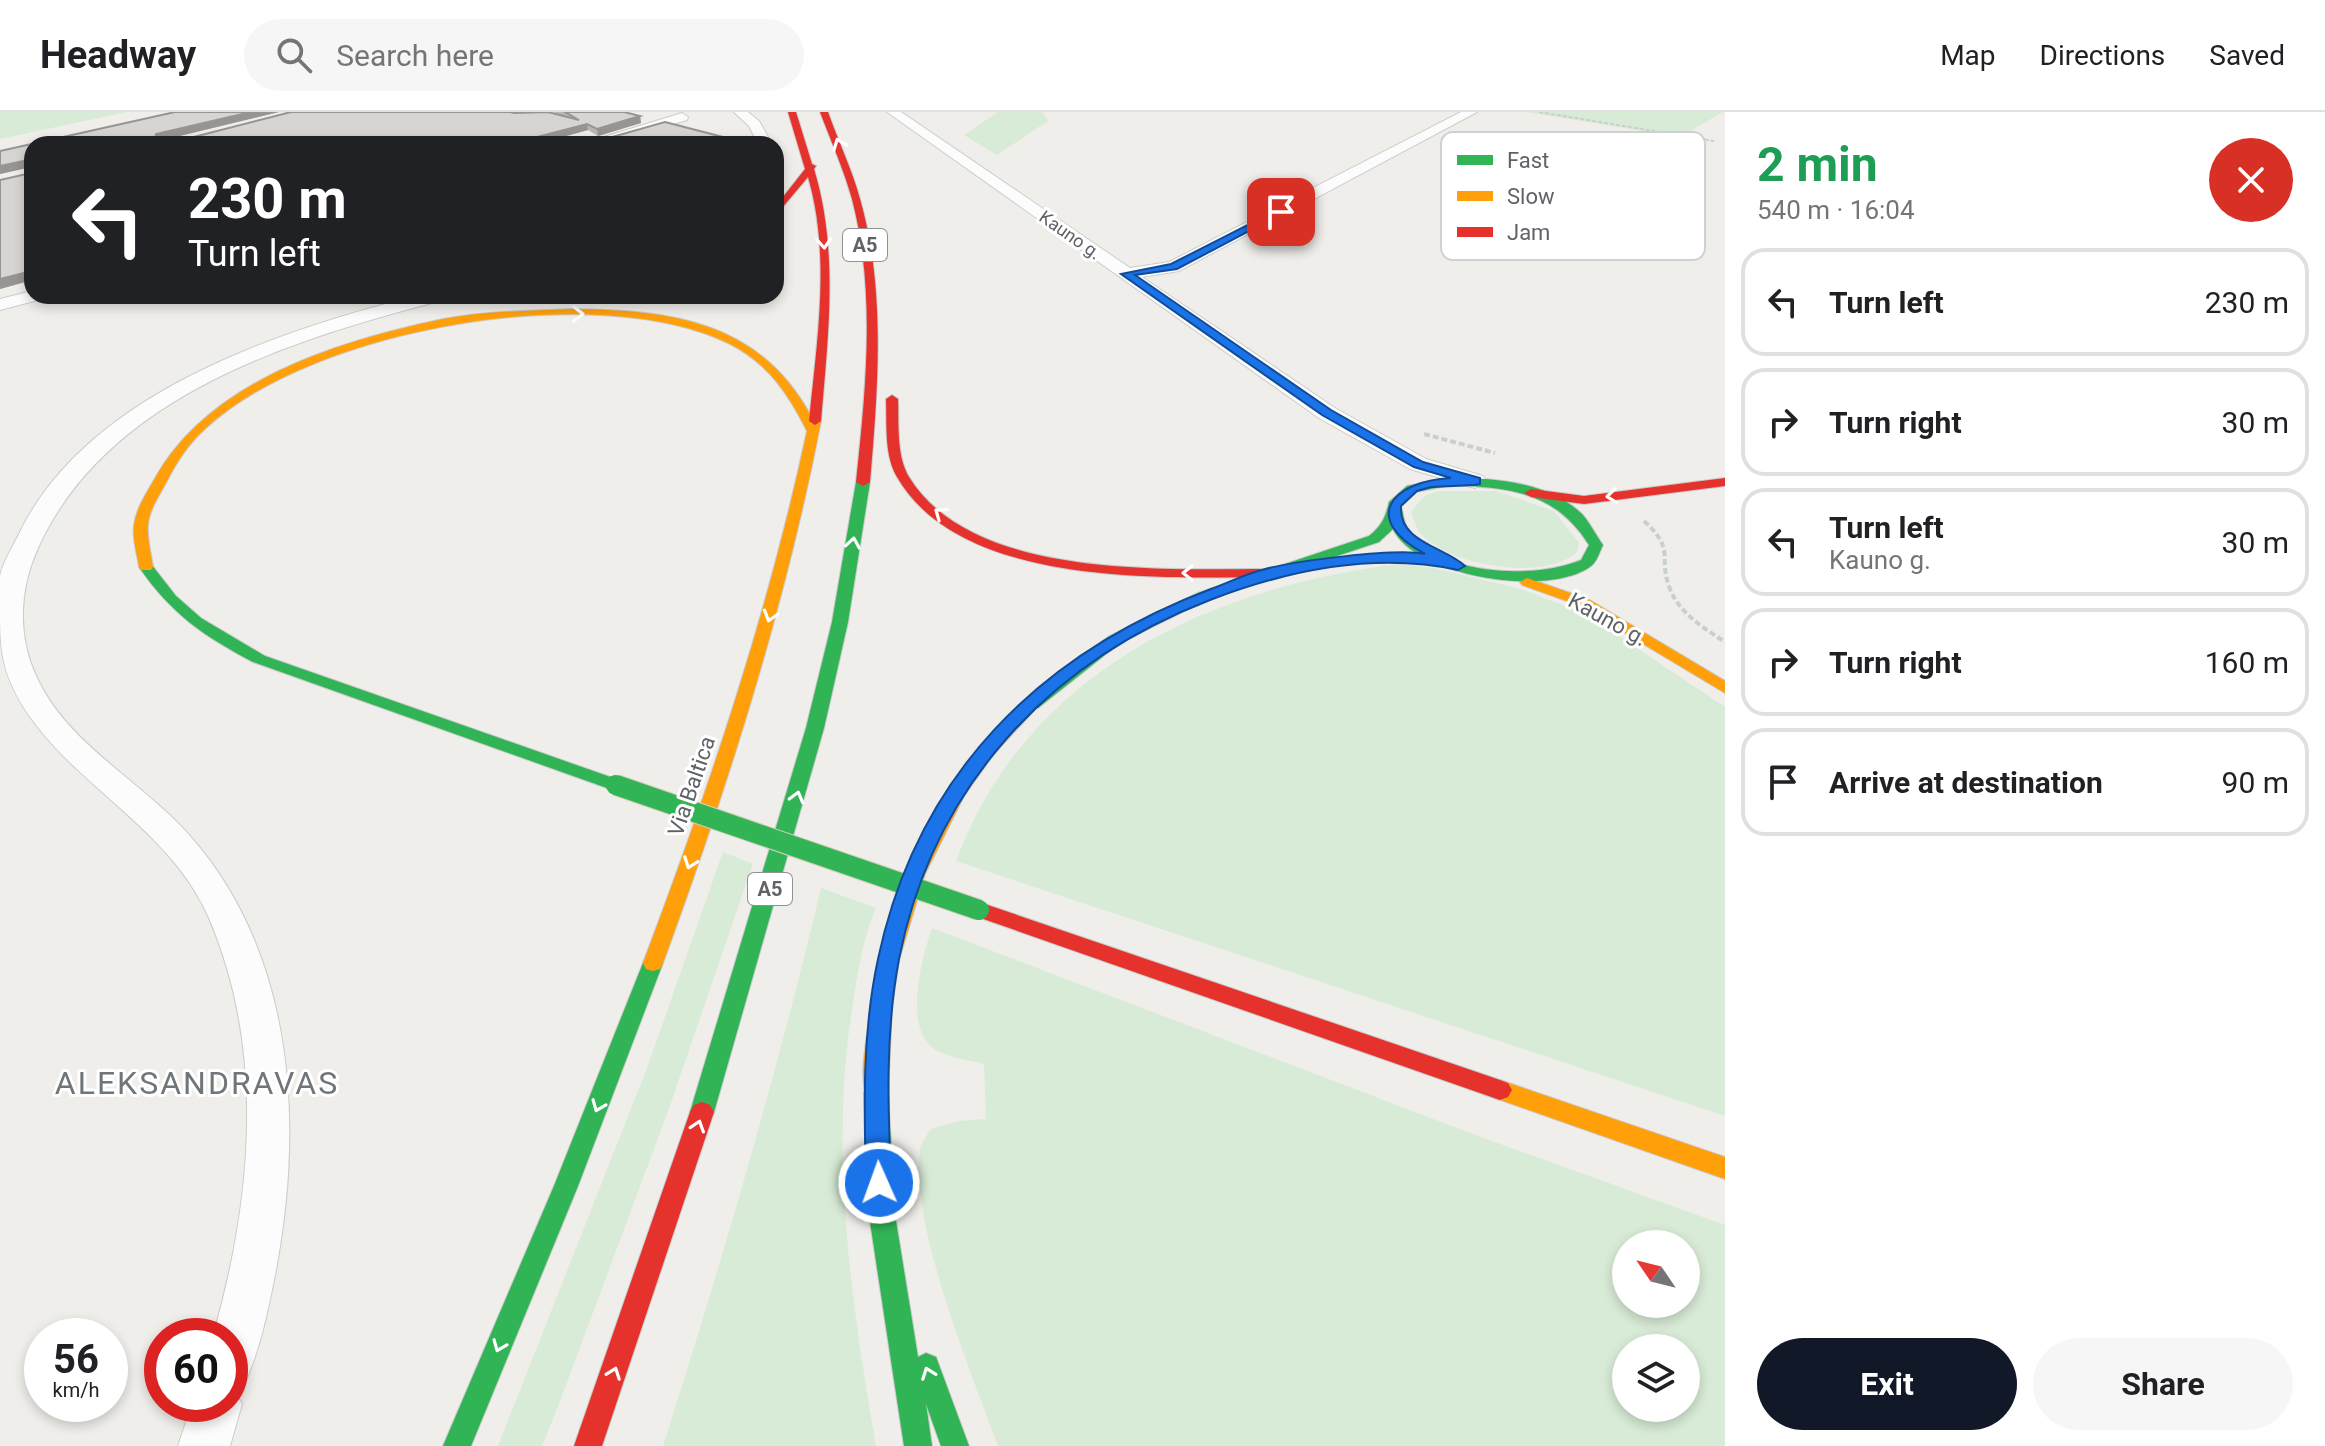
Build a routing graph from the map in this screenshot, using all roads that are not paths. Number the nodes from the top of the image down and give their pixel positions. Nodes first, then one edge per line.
1 (659, 112) edge
2 (792, 112) edge
3 (824, 112) edge
4 (893, 112) edge
5 (1471, 112) edge
6 (739, 113) edge
7 (616, 136) edge
8 (761, 136) edge
9 (812, 166) junction
10 (784, 202) edge
11 (1126, 274) junction
12 (24, 298) edge
13 (486, 304) edge
14 (0, 305) edge
15 (441, 309) edge
16 (872, 314) junction
17 (1327, 413) junction
18 (813, 431) junction
19 (1475, 481) junction
20 (1725, 482) edge
21 (1689, 489) junction
22 (1531, 493) junction
23 (1397, 506) junction
24 (1595, 539) junction
25 (1391, 557) dead end
26 (1367, 561) dead end
27 (1591, 561) junction
28 (1458, 566) junction
29 (1266, 573) junction
30 (1510, 577) junction
31 (1702, 672) junction
32 (1725, 688) edge
33 (1725, 1168) edge
34 (892, 1275) junction
35 (240, 1318) edge
36 (211, 1422) edge
37 (204, 1446) edge
38 (457, 1446) edge
39 (588, 1446) edge
40 (918, 1446) edge
41 (955, 1446) edge

1 - 7 street
2 - 9 main road, Via Baltica / A5
16 -> 3 main road, A5
4 - 11 street, Kauno g.
5 - 11 street
6 - 8 street
9 - 10 main road
9 -> 18 main road, Via Baltica / A5
11 - 17 street, Kauno g.
12 - 14 street
13 - 15 main road
15 -> 18 main road
15 - 33 main road, bridge
15 - 35 street
29 -> 16 main road
39 -> 16 main road, A5
17 - 19 street, Kauno g.
17 - 23 street, Kauno g.
18 -> 38 main road, Via Baltica / A5
19 - 22 main road
19 - 23 main road
20 - 21 main road
21 -> 22 main road
21 - 24 main road
22 - 24 main road
23 - 28 main road
23 - 29 main road
24 - 27 main road
25 - 28 main road
26 - 29 main road
27 - 30 main road
27 - 31 main road, Kauno g.
28 - 30 main road
29 - 34 main road
30 - 31 main road, Kauno g.
31 - 32 main road, Kauno g.
34 - 40 main road
41 -> 34 main road
36 - 37 street

